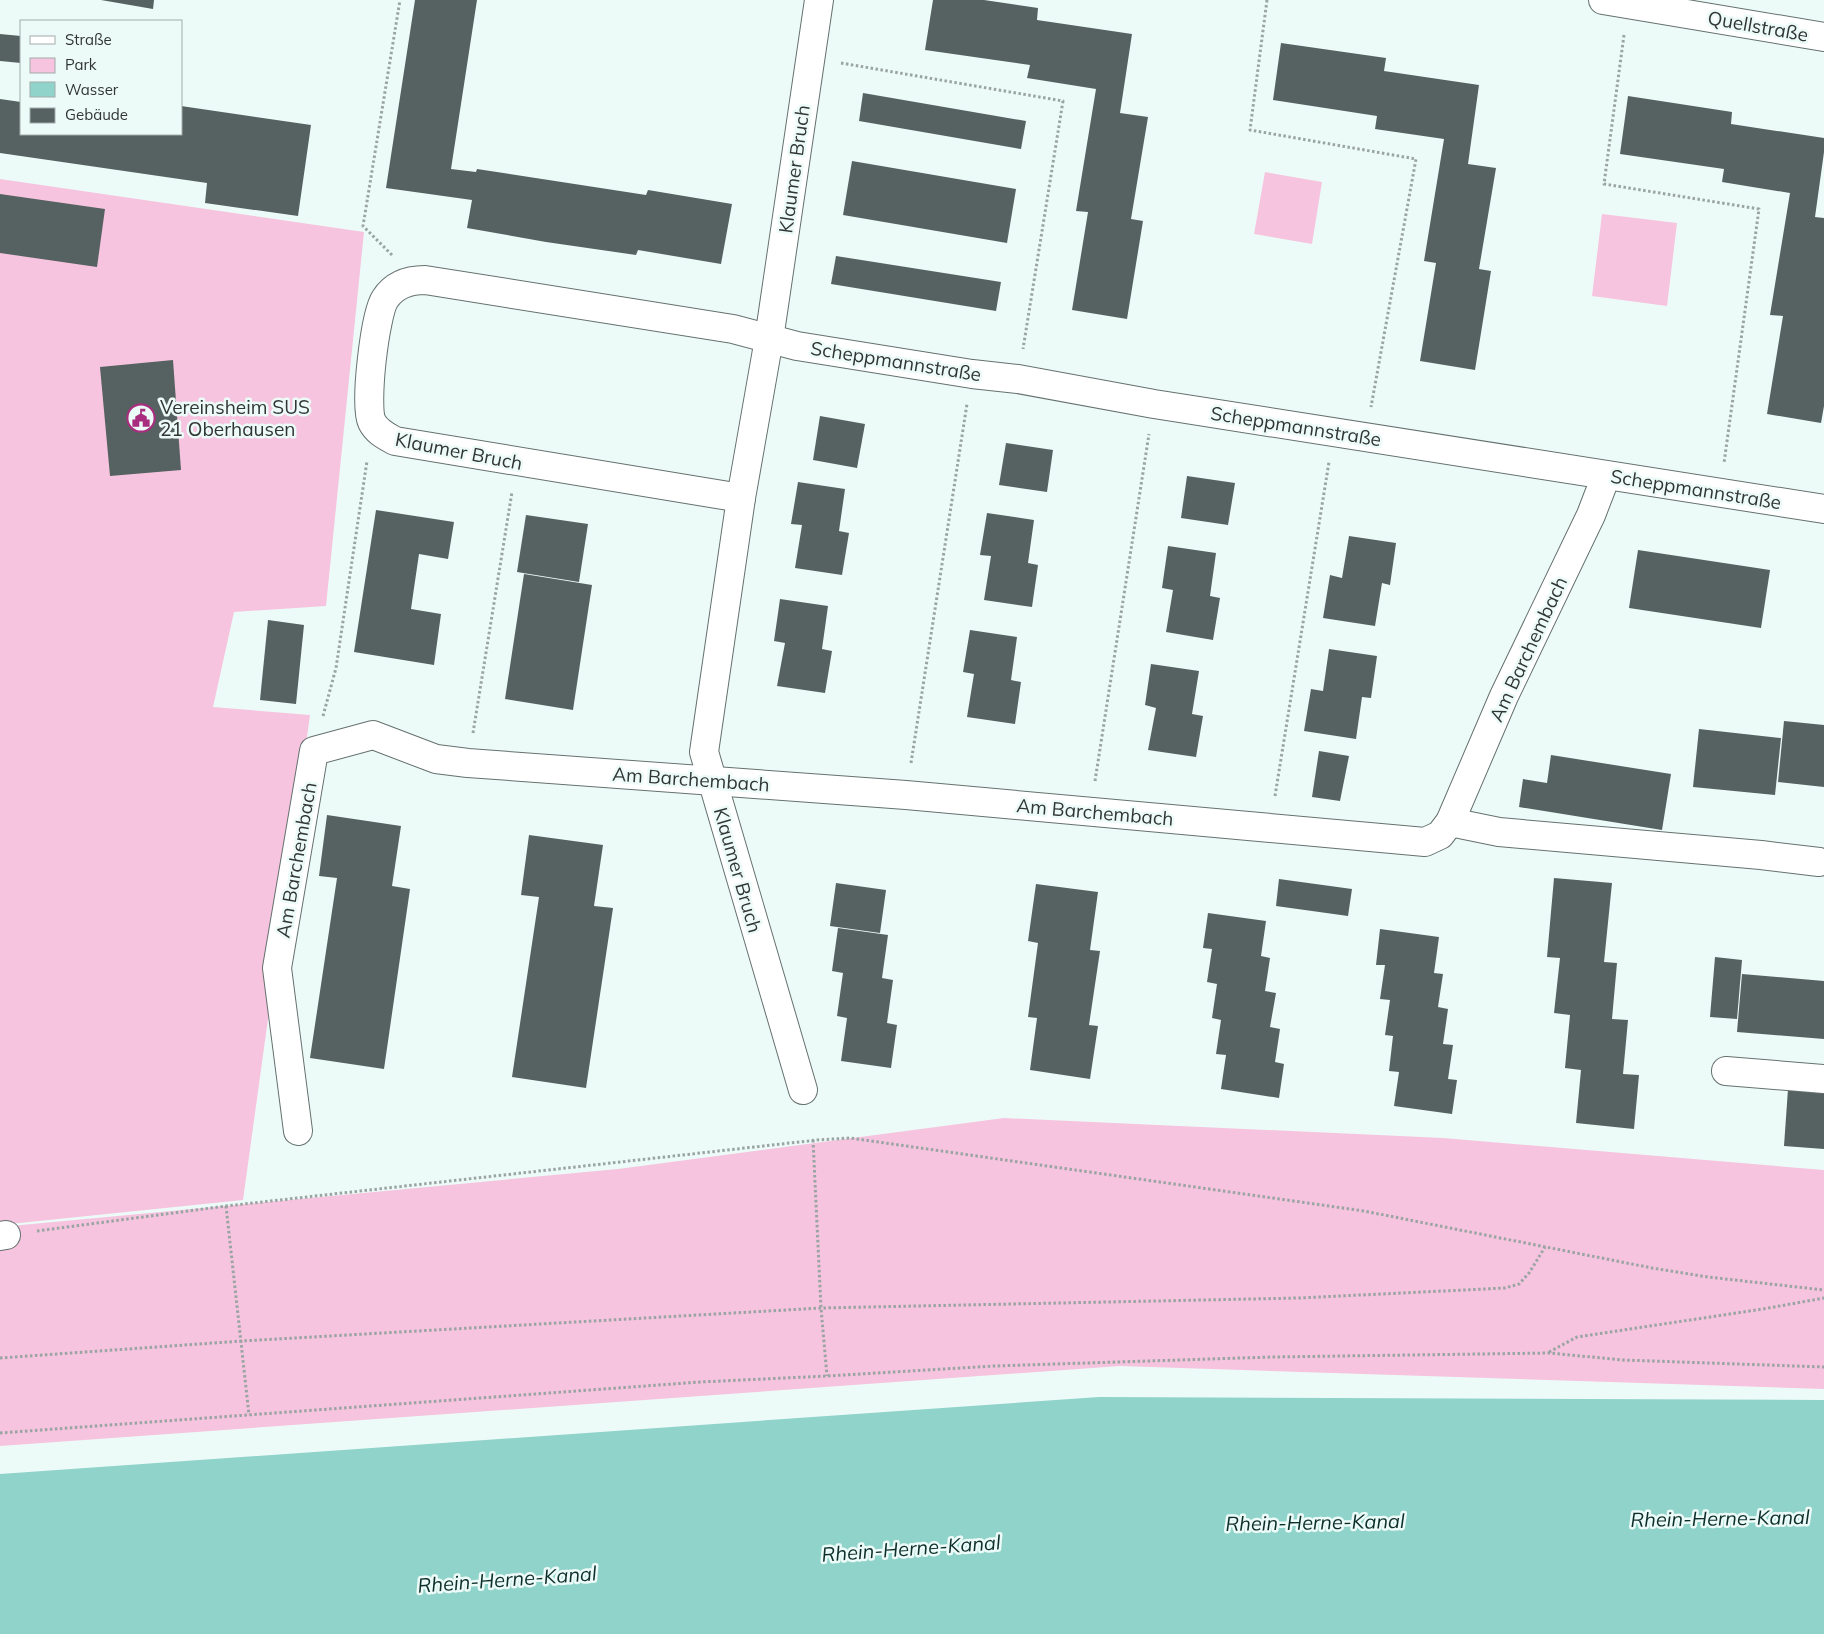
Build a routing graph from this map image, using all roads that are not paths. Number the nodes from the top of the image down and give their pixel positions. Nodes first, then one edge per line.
1 (819, 0) edge
2 (1615, 2) edge
3 (1824, 37) edge
4 (769, 339) junction
5 (1606, 476) junction
6 (741, 498) junction
7 (1824, 509) edge
8 (712, 780) junction
9 (1450, 822) junction
10 (1819, 862) dead end
11 (1726, 1071) dead end
12 (1824, 1079) edge
13 (803, 1090) dead end
14 (298, 1131) dead end

1 - 4 street, Klaumer Bruch
2 - 3 street, Quellstraße
4 - 5 street, Scheppmannstraße
4 - 6 street, Klaumer Bruch
4 - 6 street, Klaumer Bruch
5 - 7 street, Scheppmannstraße
5 - 9 street, Am Barchembach
6 - 8 street, Klaumer Bruch
8 - 9 street, Am Barchembach
8 - 13 street, Klaumer Bruch
8 - 14 street, Am Barchembach
9 - 10 street
11 - 12 street

